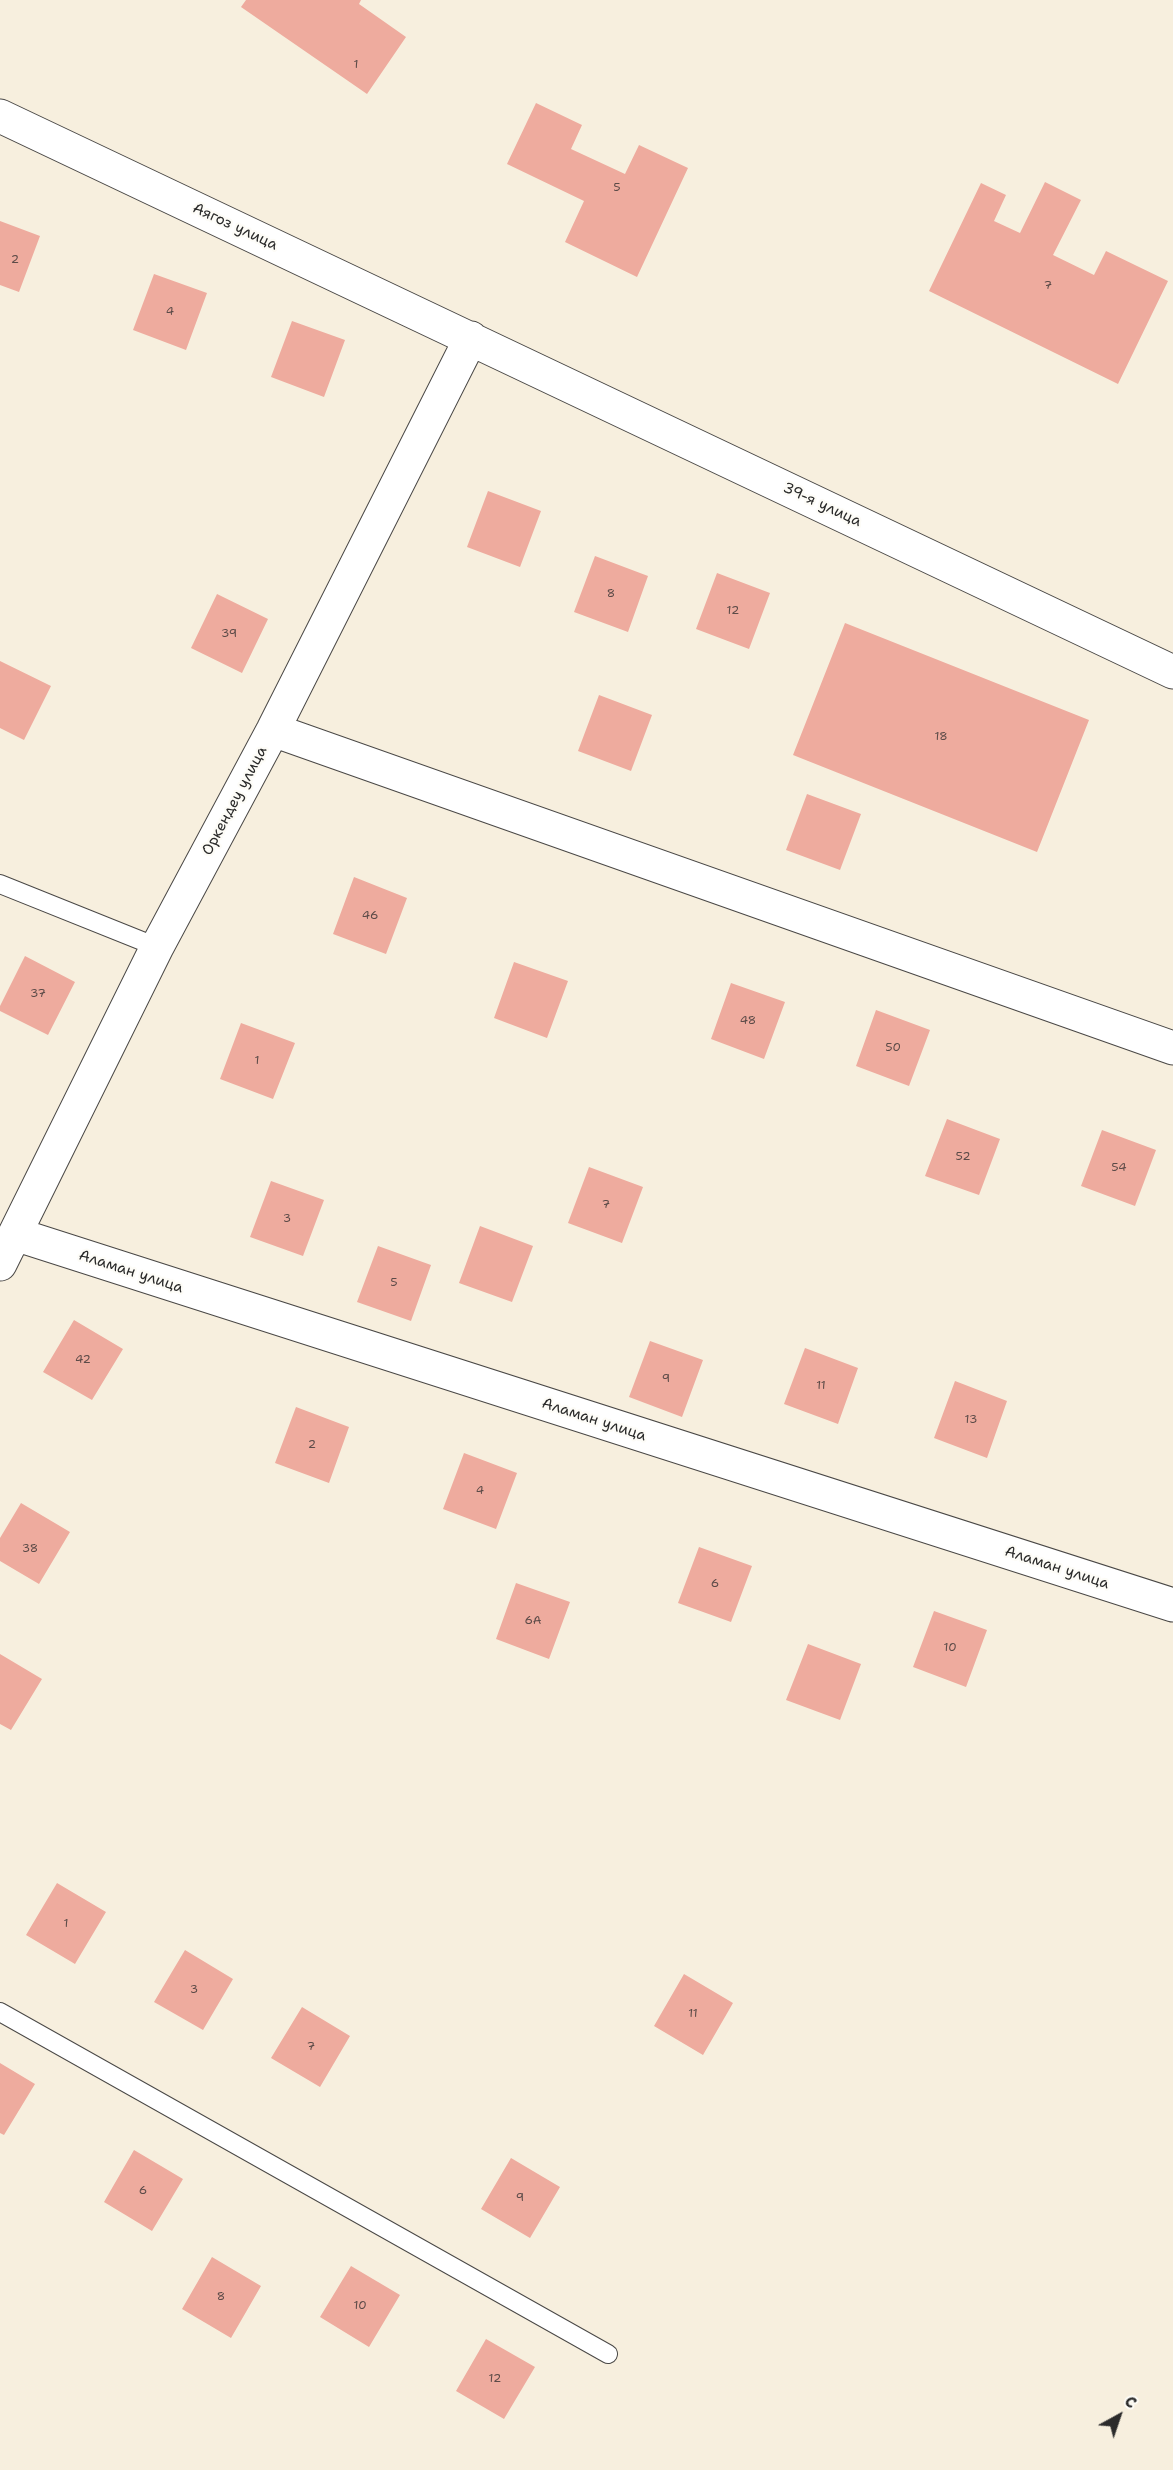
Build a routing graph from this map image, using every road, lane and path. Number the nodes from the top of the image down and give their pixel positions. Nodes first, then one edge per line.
1 (0, 116) edge
2 (471, 338) junction
3 (1173, 672) edge
4 (273, 730) junction
5 (0, 885) edge
6 (157, 947) junction
7 (1173, 1048) edge
8 (15, 1234) junction
9 (0, 1264) edge
10 (1173, 1605) edge
11 (0, 2012) edge
12 (608, 2354) dead end

1 - 2 street, Аягоз улица
2 - 3 street, 39-я улица
2 - 4 street, Оркендеу улица
4 - 6 street, Оркендеу улица
4 - 7 street
5 - 6 lane
6 - 8 street, Оркендеу улица
8 - 9 street, Оркендеу улица
8 - 10 street, Аламан улица
11 - 12 lane

